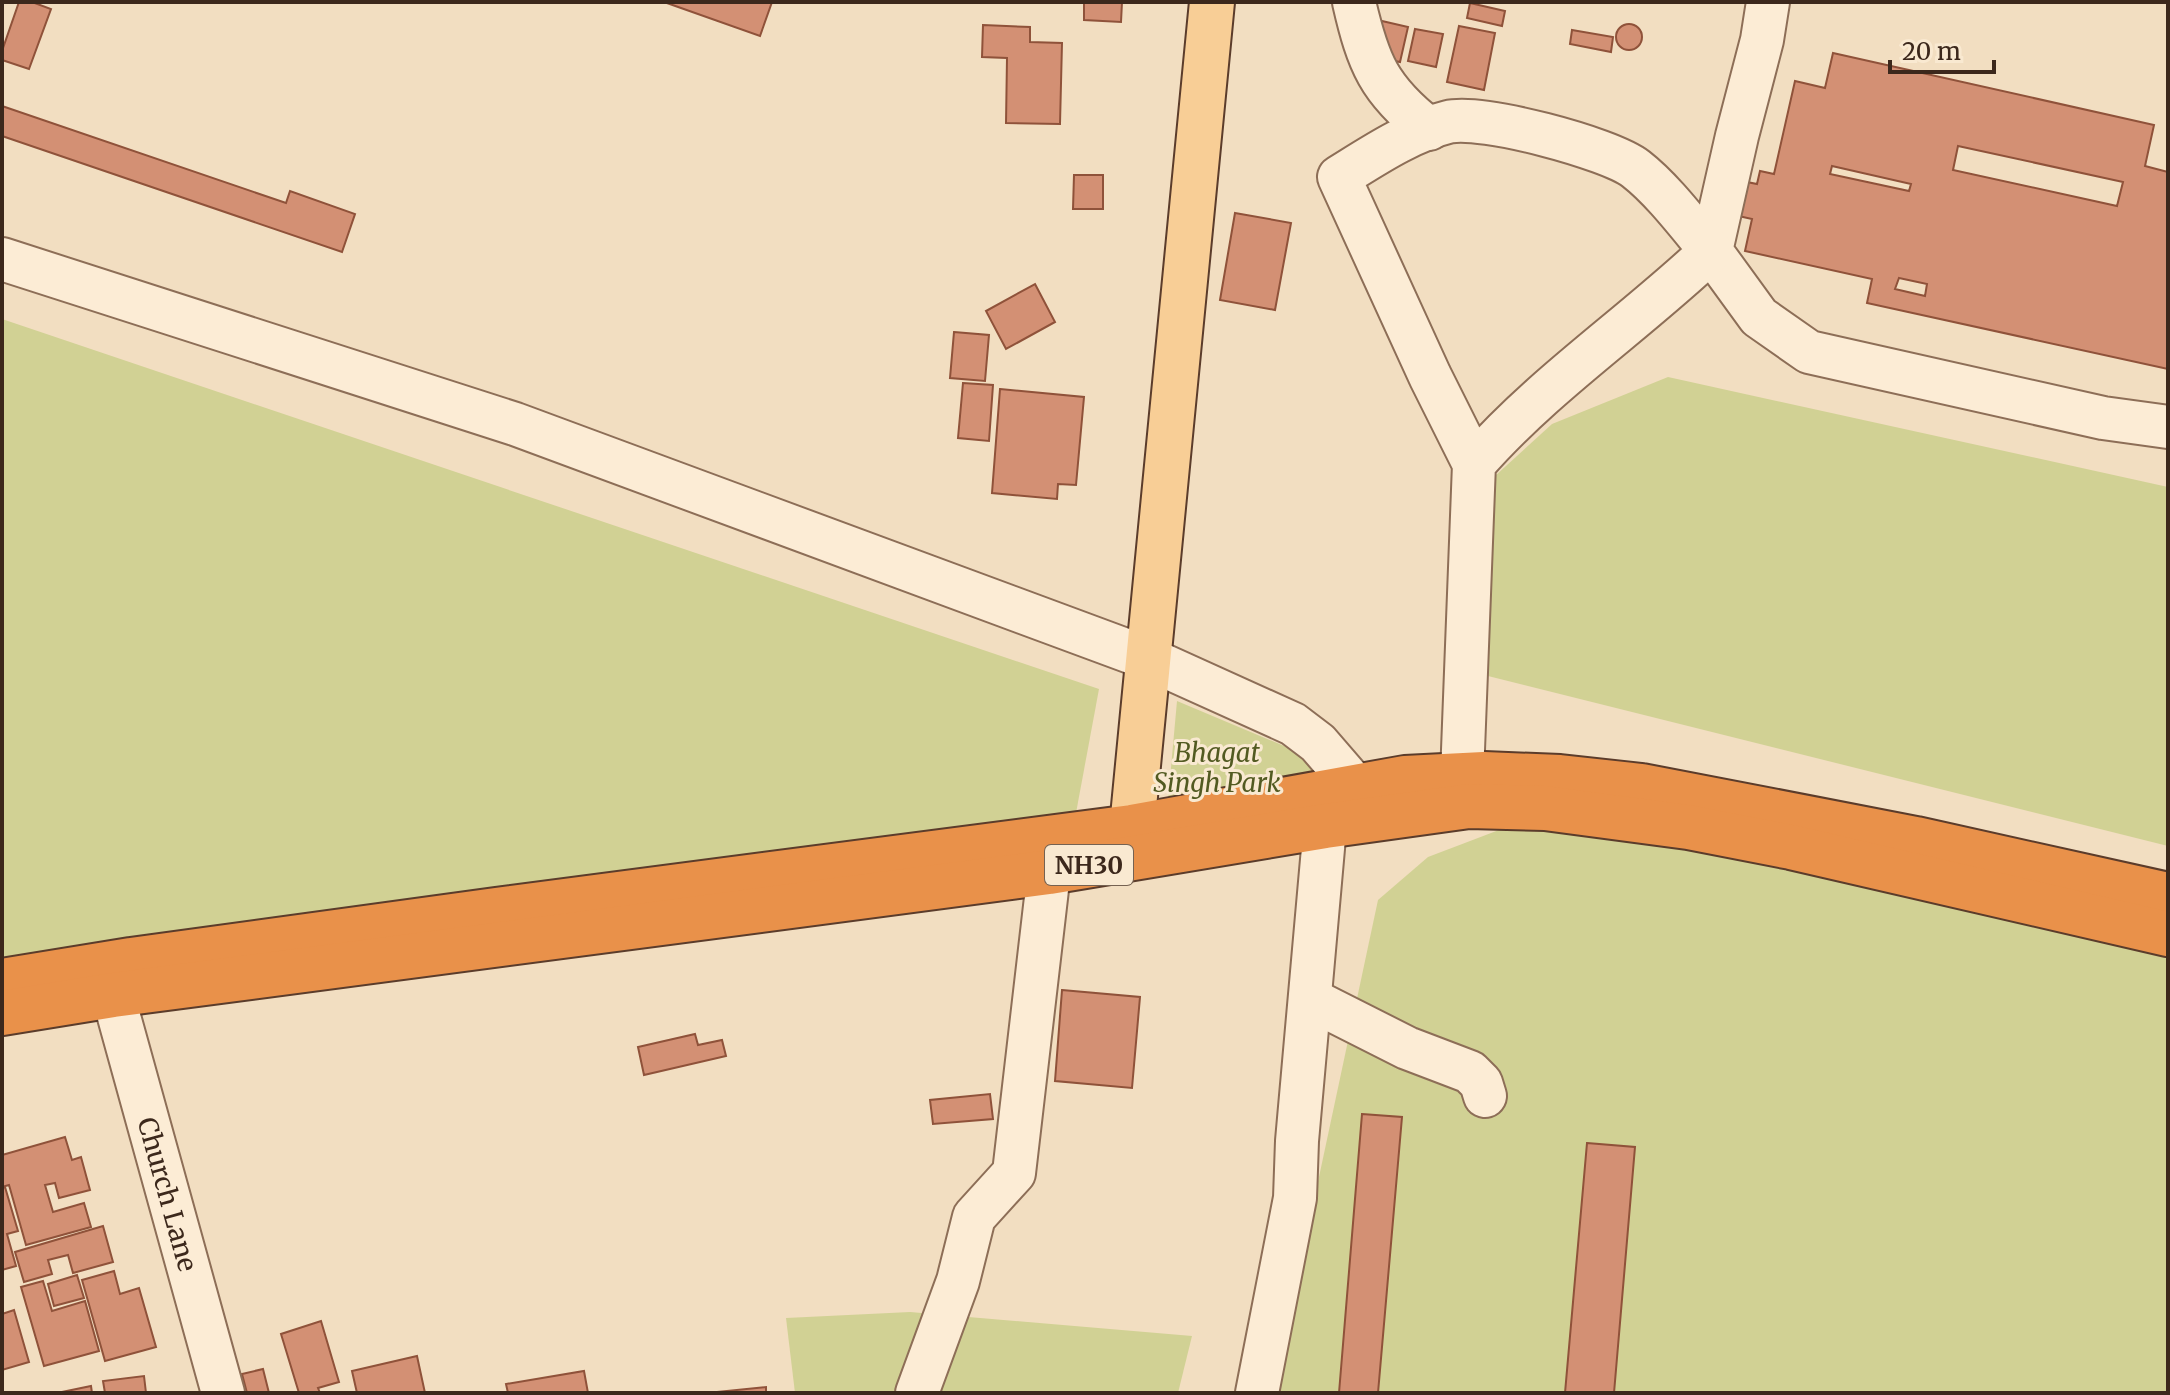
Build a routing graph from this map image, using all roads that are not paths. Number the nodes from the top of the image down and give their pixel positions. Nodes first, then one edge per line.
1 (1212, 2) edge
2 (1354, 2) edge
3 (1768, 2) edge
4 (1429, 129) junction
5 (1711, 251) junction
6 (2, 259) edge
7 (2168, 427) edge
8 (1474, 464) junction
9 (1147, 658) junction
10 (1462, 776) junction
11 (1356, 787) junction
12 (1325, 826) junction
13 (1130, 842) junction
14 (1049, 872) junction
15 (2168, 895) edge
16 (2168, 934) edge
17 (110, 980) junction
18 (2, 981) edge
19 (1310, 999) junction
20 (2, 1013) edge
21 (1485, 1096) dead end
22 (223, 1393) edge
23 (917, 1393) edge
24 (1257, 1393) edge

1 - 9 main road
2 - 4 street
3 - 5 street
4 - 5 street
4 - 8 street
5 - 7 street
5 - 8 street
6 - 9 street
8 - 10 street
9 - 11 street
9 - 13 main road
10 - 11 highway
10 - 15 highway
11 - 13 highway
12 - 13 highway, NH30
12 - 16 highway, NH30
12 - 19 street
13 - 14 highway, NH30
13 - 17 highway
14 - 17 highway, NH30
14 - 23 street
17 - 18 highway
17 - 20 highway, NH30
17 - 22 street, Church Lane
19 - 21 street
19 - 24 street

